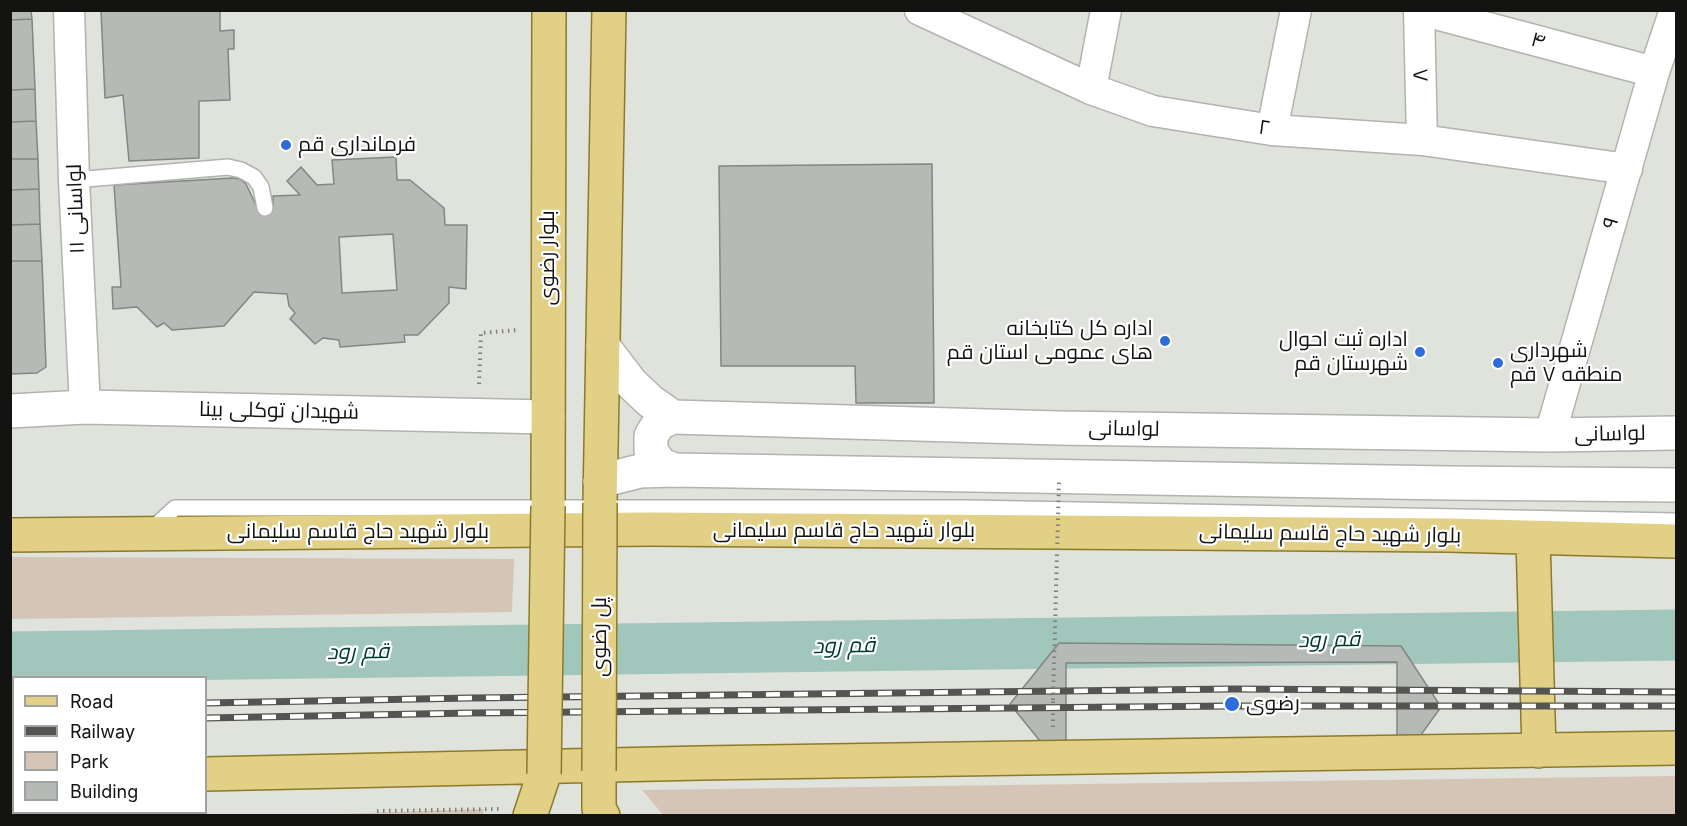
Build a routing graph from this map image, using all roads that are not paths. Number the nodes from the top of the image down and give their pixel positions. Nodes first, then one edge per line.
1 (69, 10) edge
2 (549, 10) edge
3 (609, 10) edge
4 (1106, 10) edge
5 (1296, 10) edge
6 (1420, 10) edge
7 (1675, 10) edge
8 (921, 11) edge
9 (1654, 72) junction
10 (1091, 89) junction
11 (1272, 130) junction
12 (1422, 140) junction
13 (1627, 169) junction
14 (74, 180) junction
15 (265, 208) dead end
16 (603, 346) junction
17 (85, 407) junction
18 (10, 411) edge
19 (548, 417) junction
20 (673, 417) junction
21 (1677, 433) edge
22 (1550, 435) junction
23 (674, 470) junction
24 (1677, 485) edge
25 (600, 492) junction
26 (1677, 521) edge
27 (147, 533) junction
28 (10, 535) edge
29 (1533, 538) junction
30 (1677, 541) edge
31 (1677, 748) edge
32 (1539, 751) junction
33 (207, 774) edge
34 (531, 812) edge
35 (600, 813) edge

1 - 14 street, لواسانی ۱۱
2 - 19 main road, بلوار رضوی
3 - 16 main road
4 - 10 street
5 - 11 street
6 - 9 street, ۴
6 - 12 street, ۸
7 - 9 street, ۹
8 - 10 street, ۲
9 - 13 street, ۹
10 - 11 street, ۲
11 - 12 street, ۲
12 - 13 street, ۲
13 - 22 street, ۹
14 - 15 lane
14 - 17 street, لواسانی ۱۱
16 - 20 main road
16 - 25 main road
17 - 18 main road, شهیدان توکلی بینا
17 - 19 main road, شهیدان توکلی بینا
19 - 34 main road, بلوار رضوی, bridge
20 - 22 main road, لواسانی
20 - 23 main road
21 - 22 main road, لواسانی
23 - 24 main road
23 - 25 main road
25 - 35 main road, پل رضوی, bridge
26 - 27 lane
27 - 28 main road, بلوار شهید حاج قاسم سلیمانی
27 - 29 main road, بلوار شهید حاج قاسم سلیمانی
29 - 30 main road, بلوار شهید حاج قاسم سلیمانی
29 - 32 main road
31 - 32 main road
32 - 33 main road

